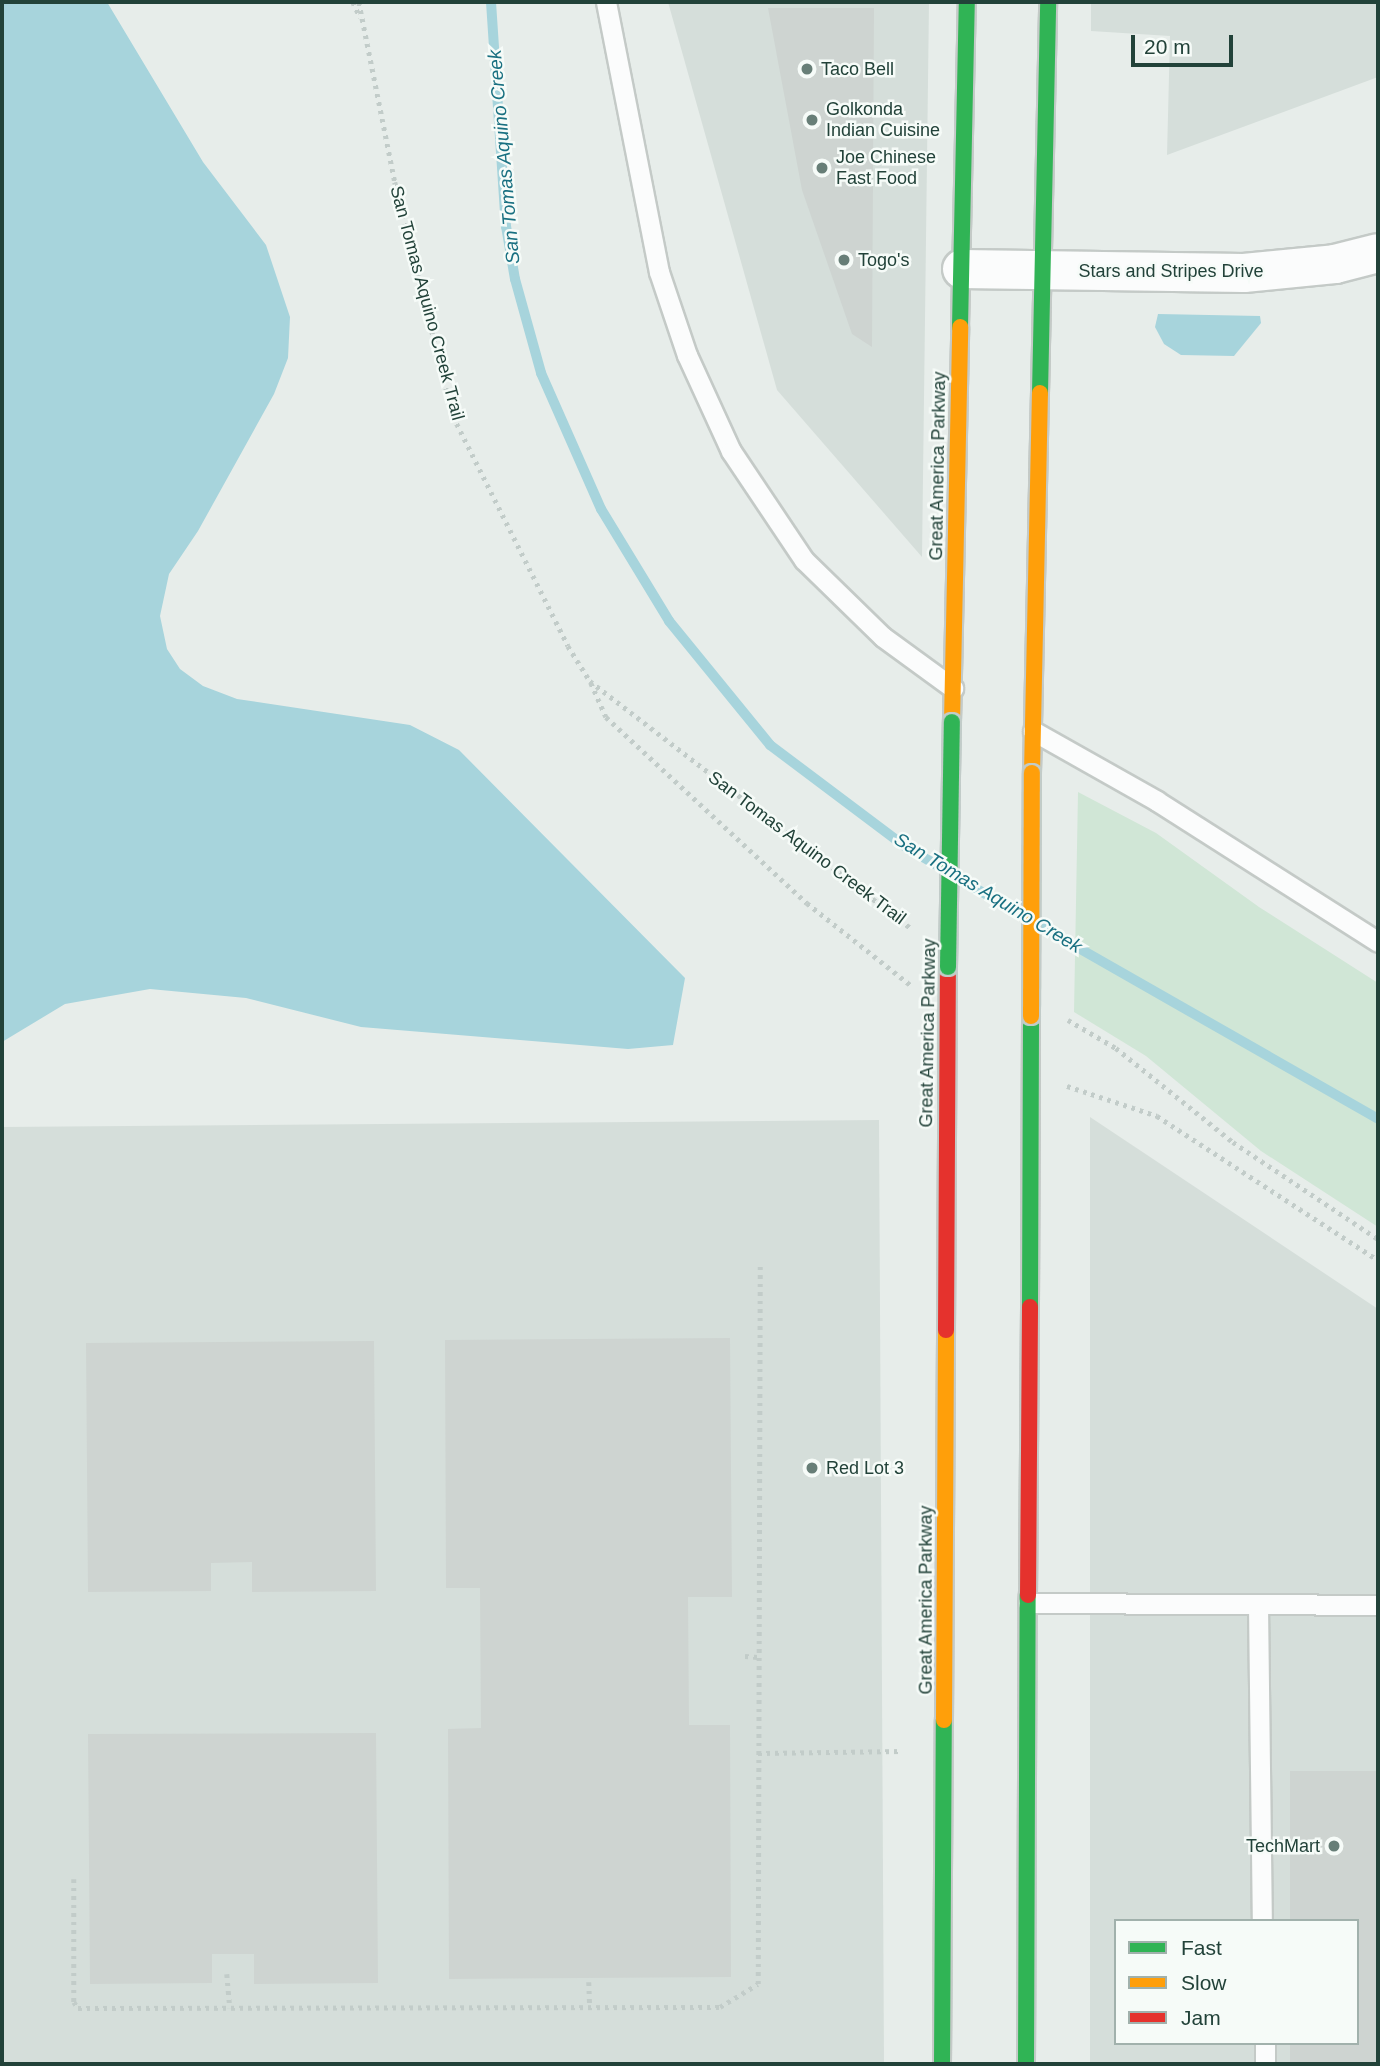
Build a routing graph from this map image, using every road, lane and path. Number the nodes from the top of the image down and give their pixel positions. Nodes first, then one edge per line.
1 (353, 2) edge
2 (359, 2) edge
3 (606, 2) edge
4 (967, 2) edge
5 (1048, 2) edge
6 (362, 22) junction
7 (1378, 253) edge
8 (962, 269) junction
9 (1043, 271) junction
10 (590, 681) junction
11 (953, 688) junction
12 (1033, 731) junction
13 (924, 936) dead end
14 (1378, 942) edge
15 (947, 1013) junction
16 (1056, 1013) dead end
17 (1032, 1085) junction
18 (1378, 1239) edge
19 (1378, 1260) edge
20 (760, 1264) dead end
21 (1028, 1602) junction
22 (1258, 1605) junction
23 (1378, 1605) edge
24 (745, 1656) dead end
25 (758, 1657) junction
26 (902, 1751) dead end
27 (758, 1753) junction
28 (74, 1880) dead end
29 (1262, 1919) edge
30 (227, 1974) dead end
31 (589, 1982) dead end
32 (590, 2007) junction
33 (230, 2008) junction
34 (1265, 2045) edge
35 (942, 2064) edge
36 (1026, 2064) edge
37 (1265, 2064) edge

1 - 6 path, San Tomas Aquino Creek Trail
2 - 6 path, San Tomas Aquino Creek Trail
3 - 11 lane
4 - 8 main road, Great America Parkway
5 - 9 main road
6 - 10 path, San Tomas Aquino Creek Trail
7 - 9 street, Stars and Stripes Drive
8 - 9 street, Stars and Stripes Drive
8 - 11 main road, Great America Parkway
9 - 12 main road
10 - 13 path, San Tomas Aquino Creek Trail
10 - 15 path, San Tomas Aquino Creek Trail
11 - 15 main road, Great America Parkway, bridge
12 - 14 lane
12 - 17 main road, bridge
15 - 35 main road, Great America Parkway
16 - 18 path
17 - 19 path
17 - 21 main road
20 - 25 path
21 - 22 lane
21 - 36 main road
22 - 23 lane
22 - 29 lane
24 - 25 path
25 - 27 path
26 - 27 path
27 - 32 path
28 - 33 path
30 - 33 path
31 - 32 path
32 - 33 path
34 - 37 lane

